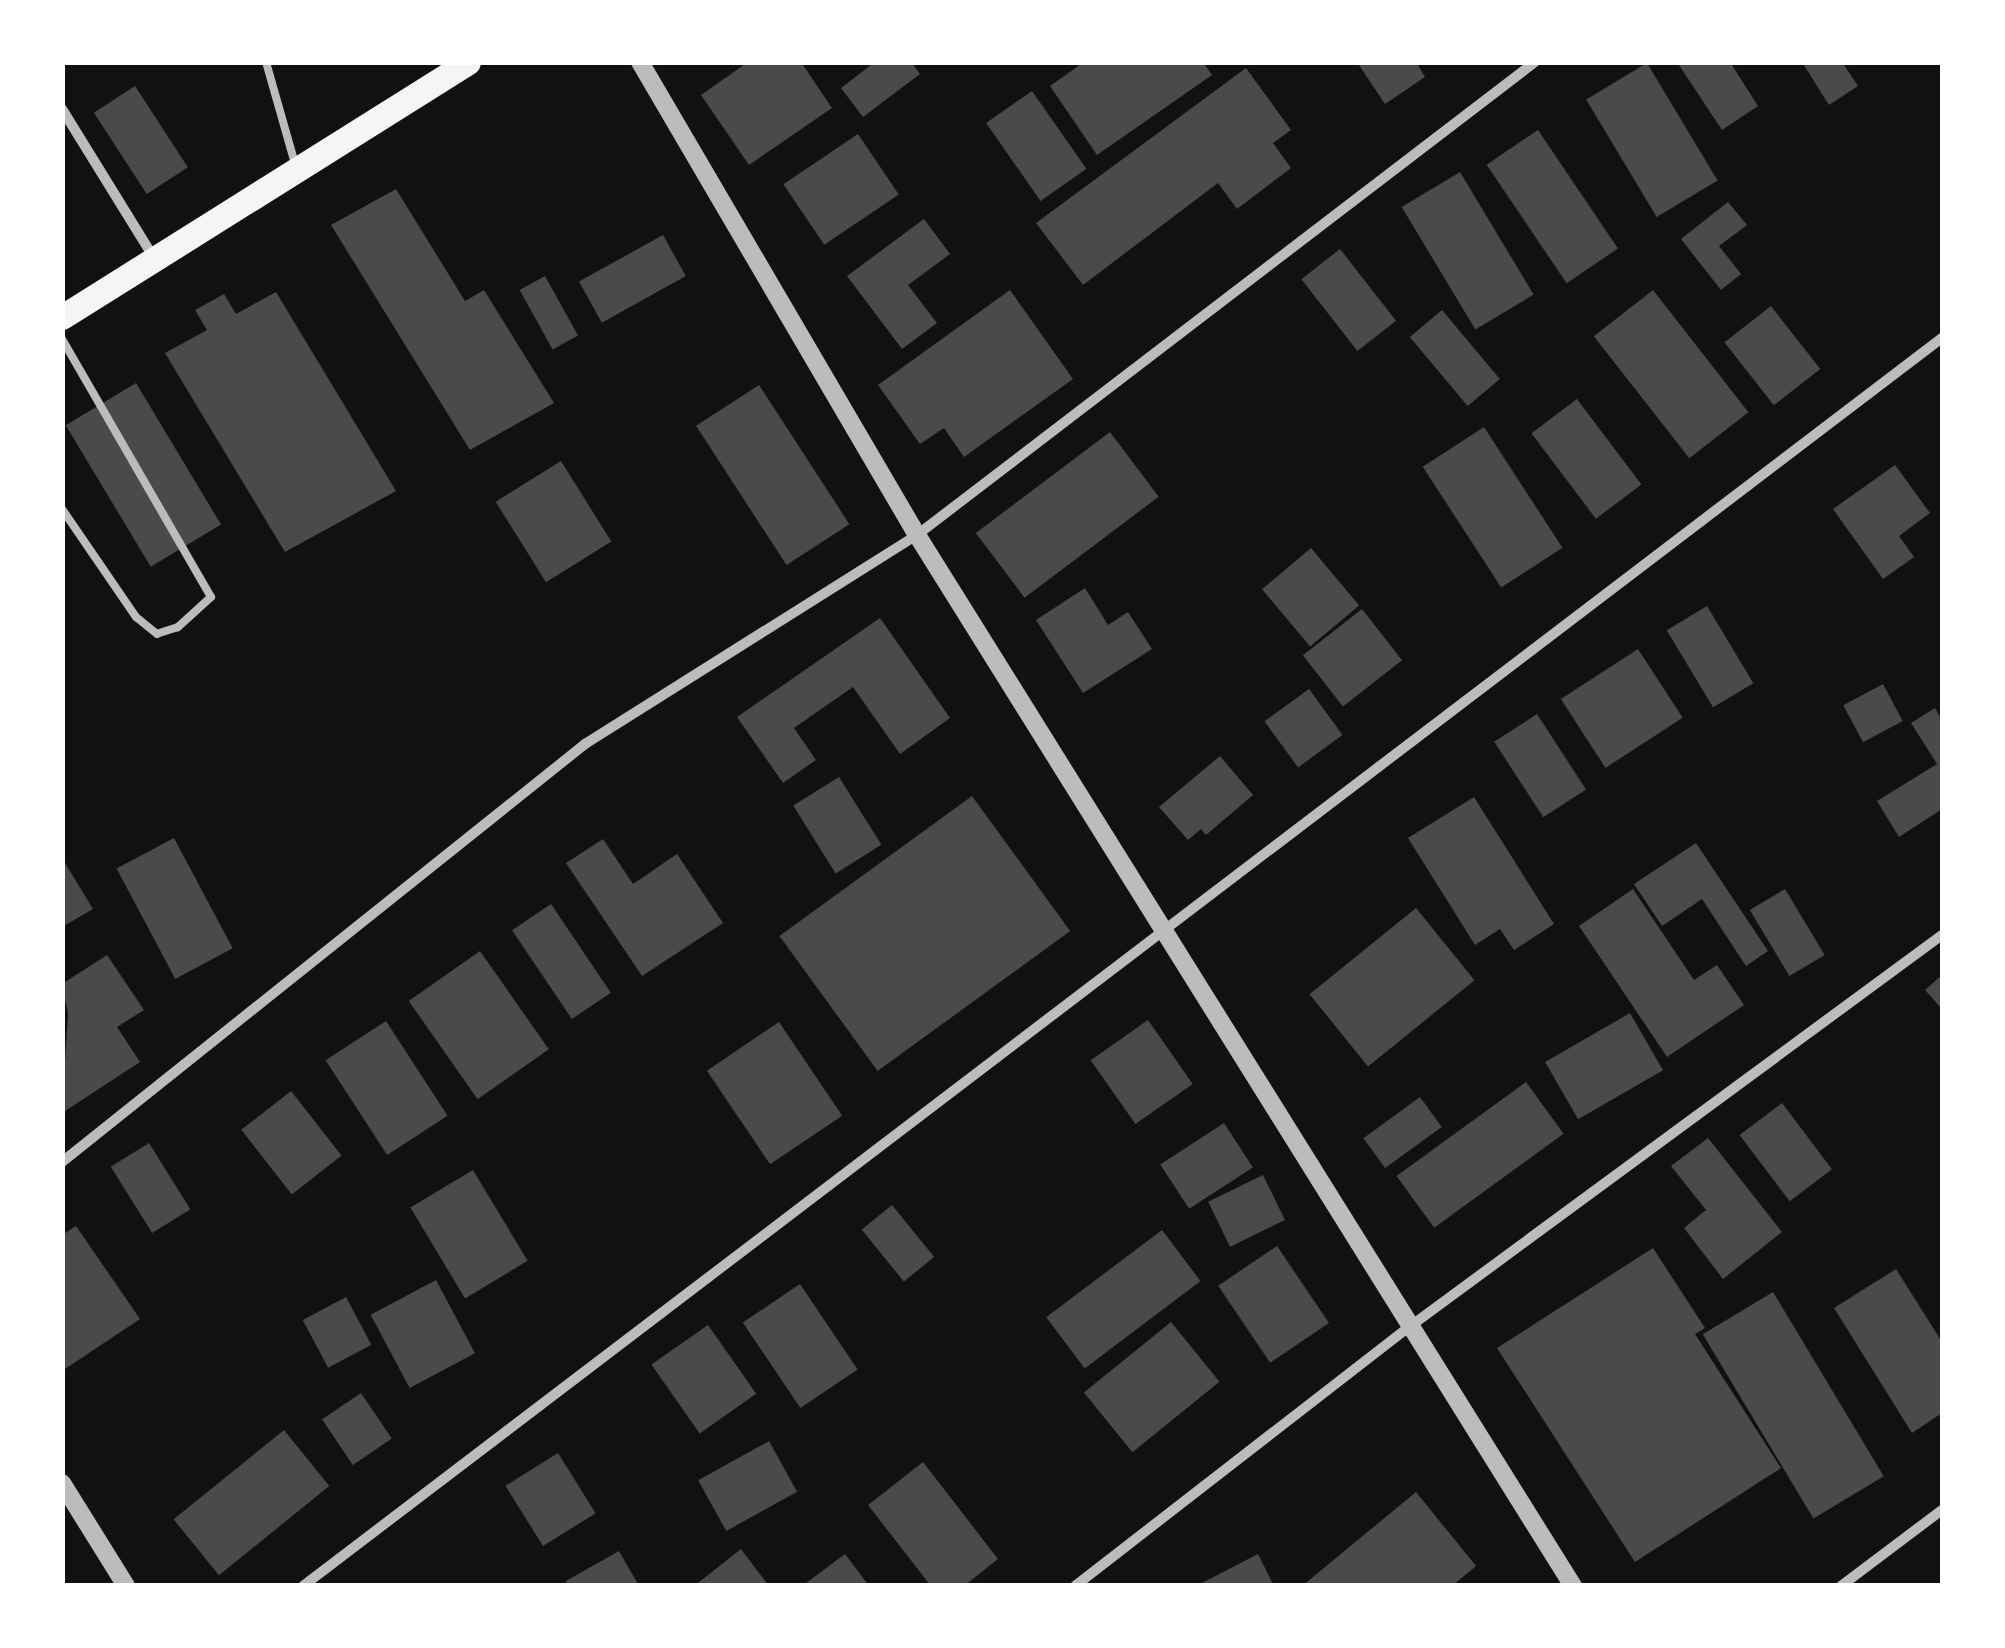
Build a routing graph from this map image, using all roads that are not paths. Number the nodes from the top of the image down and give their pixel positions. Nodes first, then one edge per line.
1 (266, 62) edge
2 (468, 62) edge
3 (640, 62) edge
4 (1535, 62) edge
5 (62, 109) edge
6 (297, 170) junction
7 (155, 259) junction
8 (62, 317) edge
9 (1942, 338) edge
10 (62, 340) edge
11 (62, 508) edge
12 (917, 535) junction
13 (1166, 932) junction
14 (1942, 935) edge
15 (62, 1162) edge
16 (1412, 1325) junction
17 (62, 1484) edge
18 (1942, 1510) edge
19 (126, 1586) edge
20 (303, 1586) edge
21 (1076, 1586) edge
22 (1572, 1586) edge
23 (1841, 1586) edge

1 - 6 lane
2 - 6 main road
3 - 12 street
4 - 12 street
5 - 7 street
6 - 7 main road
7 - 8 main road
9 - 13 street
10 - 11 lane
12 - 13 street
12 - 15 street
13 - 16 street
13 - 20 street
14 - 16 street
16 - 21 street
16 - 22 street
17 - 19 street
18 - 23 street

